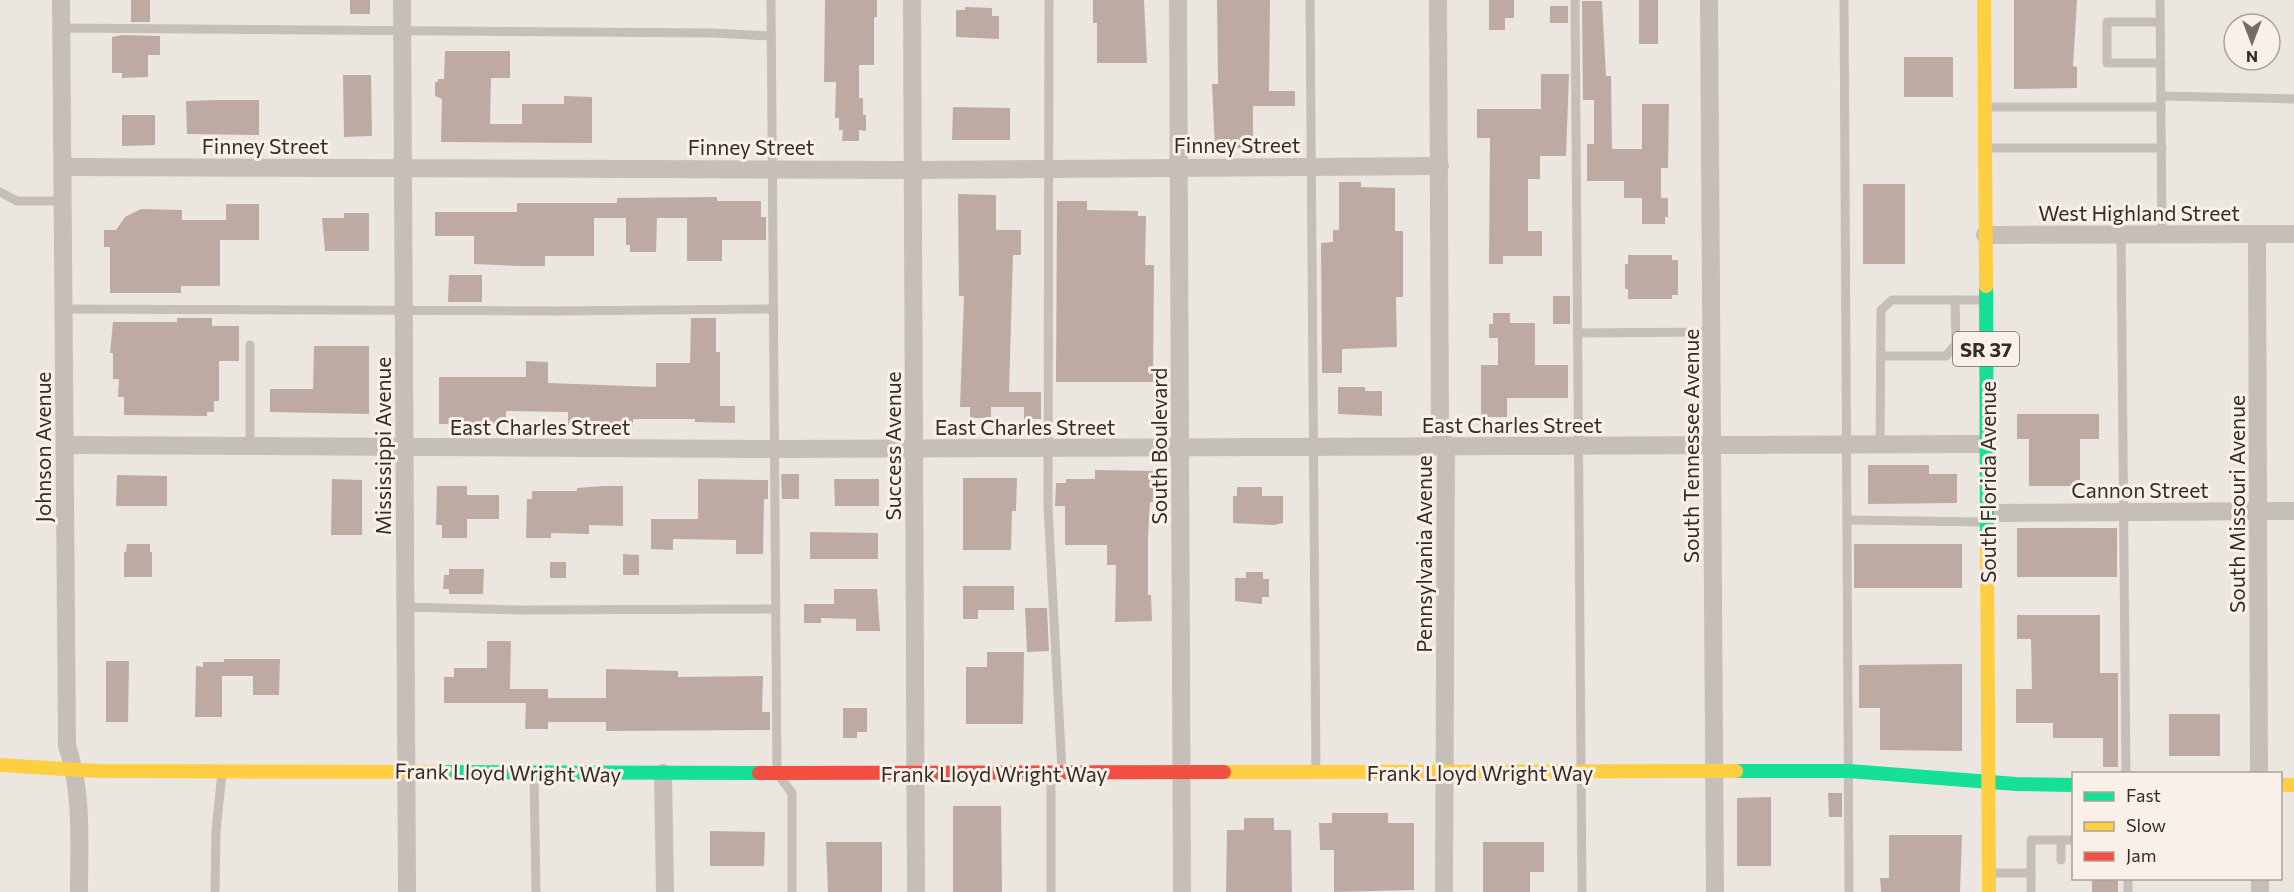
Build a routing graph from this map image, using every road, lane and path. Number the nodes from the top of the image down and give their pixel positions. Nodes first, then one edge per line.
1 (61, 0) edge
2 (402, 0) edge
3 (771, 0) edge
4 (912, 0) edge
5 (1049, 0) edge
6 (1178, 0) edge
7 (1310, 0) edge
8 (1438, 0) edge
9 (1575, 0) edge
10 (1709, 0) edge
11 (1844, 0) edge
12 (1984, 0) edge
13 (2160, 0) edge
14 (2160, 22) junction
15 (61, 28) junction
16 (402, 30) junction
17 (771, 36) junction
18 (2161, 63) junction
19 (2161, 96) junction
20 (2294, 99) edge
21 (1985, 107) junction
22 (2161, 107) junction
23 (1985, 148) junction
24 (2162, 148) junction
25 (1440, 166) junction
26 (63, 167) junction
27 (1051, 167) junction
28 (1179, 167) junction
29 (1310, 167) junction
30 (403, 168) junction
31 (772, 168) junction
32 (912, 170) junction
33 (0, 192) edge
34 (63, 201) junction
35 (2162, 234) junction
36 (2257, 234) junction
37 (2294, 234) edge
38 (1985, 235) junction
39 (2121, 235) junction
40 (1955, 300) junction
41 (1985, 300) junction
42 (64, 309) junction
43 (774, 309) junction
44 (403, 310) junction
45 (1712, 332) junction
46 (1577, 333) junction
47 (250, 345) dead end
48 (1881, 356) junction
49 (1986, 444) junction
50 (65, 445) junction
51 (250, 446) junction
52 (1446, 446) junction
53 (1713, 446) junction
54 (1846, 446) junction
55 (1880, 446) junction
56 (1181, 447) junction
57 (1313, 447) junction
58 (1578, 447) junction
59 (404, 448) junction
60 (775, 449) junction
61 (914, 449) junction
62 (1049, 449) junction
63 (2259, 511) junction
64 (2294, 511) edge
65 (2122, 512) junction
66 (1987, 518) junction
67 (1847, 520) junction
68 (406, 607) junction
69 (775, 609) junction
70 (0, 765) edge
71 (75, 771) junction
72 (222, 771) junction
73 (406, 771) junction
74 (1849, 771) junction
75 (534, 772) junction
76 (1316, 772) junction
77 (1445, 772) junction
78 (1581, 772) junction
79 (1714, 772) junction
80 (2126, 772) edge
81 (2259, 772) edge
82 (777, 773) junction
83 (1057, 773) junction
84 (1182, 773) junction
85 (663, 774) junction
86 (916, 774) junction
87 (1988, 779) junction
88 (2072, 785) edge
89 (2061, 840) junction
90 (2072, 840) edge
91 (2061, 860) dead end
92 (2031, 873) junction
93 (1989, 874) junction
94 (79, 892) edge
95 (215, 892) edge
96 (407, 892) edge
97 (536, 892) edge
98 (665, 892) edge
99 (792, 892) edge
100 (916, 892) edge
101 (1051, 892) edge
102 (1182, 892) edge
103 (1444, 892) edge
104 (1582, 892) edge
105 (1715, 892) edge
106 (1849, 892) edge
107 (1989, 892) edge
108 (2031, 892) edge

1 - 15 street, Johnson Avenue
2 - 16 street, Mississippi Avenue
3 - 17 lane
4 - 32 street, Success Avenue
5 - 27 lane
6 - 28 street, South Boulevard
7 - 29 lane
8 - 25 street, Pennsylvania Avenue
9 - 46 lane
10 - 45 street, South Tennessee Avenue
11 - 54 lane
12 - 21 street, South Florida Avenue / SR 37
13 - 14 lane
14 - 18 lane
14 - 18 lane
15 - 16 lane
15 - 26 street, Johnson Avenue
16 - 17 lane
16 - 30 street, Mississippi Avenue
17 - 31 lane
18 - 19 lane
19 - 20 lane
19 - 22 lane
21 - 22 lane
21 - 23 street, South Florida Avenue / SR 37
22 - 24 lane
23 - 24 lane
23 - 38 street, South Florida Avenue / SR 37
24 - 35 lane
25 - 29 street, Finney Street
25 - 52 street, Pennsylvania Avenue
26 - 30 street, Finney Street
26 - 34 street, Johnson Avenue
27 - 28 street, Finney Street
27 - 32 street, Finney Street
27 - 62 lane
28 - 29 street, Finney Street
28 - 56 street, South Boulevard
29 - 57 lane
30 - 31 street, Finney Street
30 - 44 street, Mississippi Avenue
31 - 32 street, Finney Street
31 - 43 lane
32 - 61 street, Success Avenue
33 - 34 lane
34 - 42 street, Johnson Avenue
35 - 36 street, West Highland Street
35 - 39 street, West Highland Street
36 - 37 street, West Highland Street
36 - 63 street, South Missouri Avenue
38 - 39 street, West Highland Street
38 - 41 street, South Florida Avenue / SR 37
39 - 65 lane
40 - 41 lane
40 - 48 lane
40 - 48 lane
41 - 49 street, South Florida Avenue / SR 37
42 - 44 lane
42 - 50 street, Johnson Avenue
43 - 44 lane
43 - 60 lane
44 - 59 street, Mississippi Avenue
45 - 46 lane
45 - 53 street, South Tennessee Avenue
46 - 58 lane
47 - 51 lane
48 - 55 lane
49 - 55 street, East Charles Street
49 - 66 street, South Florida Avenue / SR 37
50 - 51 street, East Charles Street
50 - 71 street, Johnson Avenue
51 - 59 street, East Charles Street
52 - 57 street, East Charles Street
52 - 58 street, East Charles Street
52 - 77 street, Pennsylvania Avenue
53 - 54 street, East Charles Street
53 - 58 street, East Charles Street
53 - 79 street, South Tennessee Avenue
54 - 55 street, East Charles Street
54 - 67 lane
56 - 57 street, East Charles Street
56 - 62 street, East Charles Street
56 - 84 street, South Boulevard
57 - 76 lane
58 - 78 lane
59 - 60 street, East Charles Street
59 - 68 street, Mississippi Avenue
60 - 61 street, East Charles Street
60 - 69 lane
61 - 62 street, East Charles Street
61 - 86 street, Success Avenue
62 - 83 lane
63 - 64 street, Cannon Street
63 - 65 street, Cannon Street
63 - 81 street, South Missouri Avenue
65 - 66 street, Cannon Street
65 - 80 lane
66 - 67 lane
66 - 87 street, South Florida Avenue / SR 37
67 - 74 lane
68 - 69 lane
68 - 73 street, Mississippi Avenue
69 - 82 lane
70 - 71 street, Frank Lloyd Wright Way
71 - 72 street, Frank Lloyd Wright Way
71 - 94 street, Johnson Avenue
72 - 73 street, Frank Lloyd Wright Way
72 - 95 lane
73 - 75 street, Frank Lloyd Wright Way
73 - 96 street, Mississippi Avenue
74 - 79 street, Frank Lloyd Wright Way
74 - 87 street, Frank Lloyd Wright Way
74 - 106 lane
75 - 85 street, Frank Lloyd Wright Way
75 - 97 lane
76 - 77 street, Frank Lloyd Wright Way
76 - 84 street, Frank Lloyd Wright Way
77 - 78 street, Frank Lloyd Wright Way
77 - 103 street, Pennsylvania Avenue
78 - 79 street, Frank Lloyd Wright Way
78 - 104 lane
79 - 105 street, South Tennessee Avenue
82 - 85 street, Frank Lloyd Wright Way
82 - 86 street, Frank Lloyd Wright Way
82 - 99 lane
83 - 84 street, Frank Lloyd Wright Way
83 - 86 street, Frank Lloyd Wright Way
83 - 101 lane
84 - 102 street, South Boulevard
85 - 98 street
86 - 100 street, Success Avenue
87 - 88 street, Frank Lloyd Wright Way
87 - 93 street, South Florida Avenue / SR 37
89 - 90 lane
89 - 91 lane
89 - 92 lane
92 - 93 lane
92 - 108 lane
93 - 107 street, South Florida Avenue / SR 37

